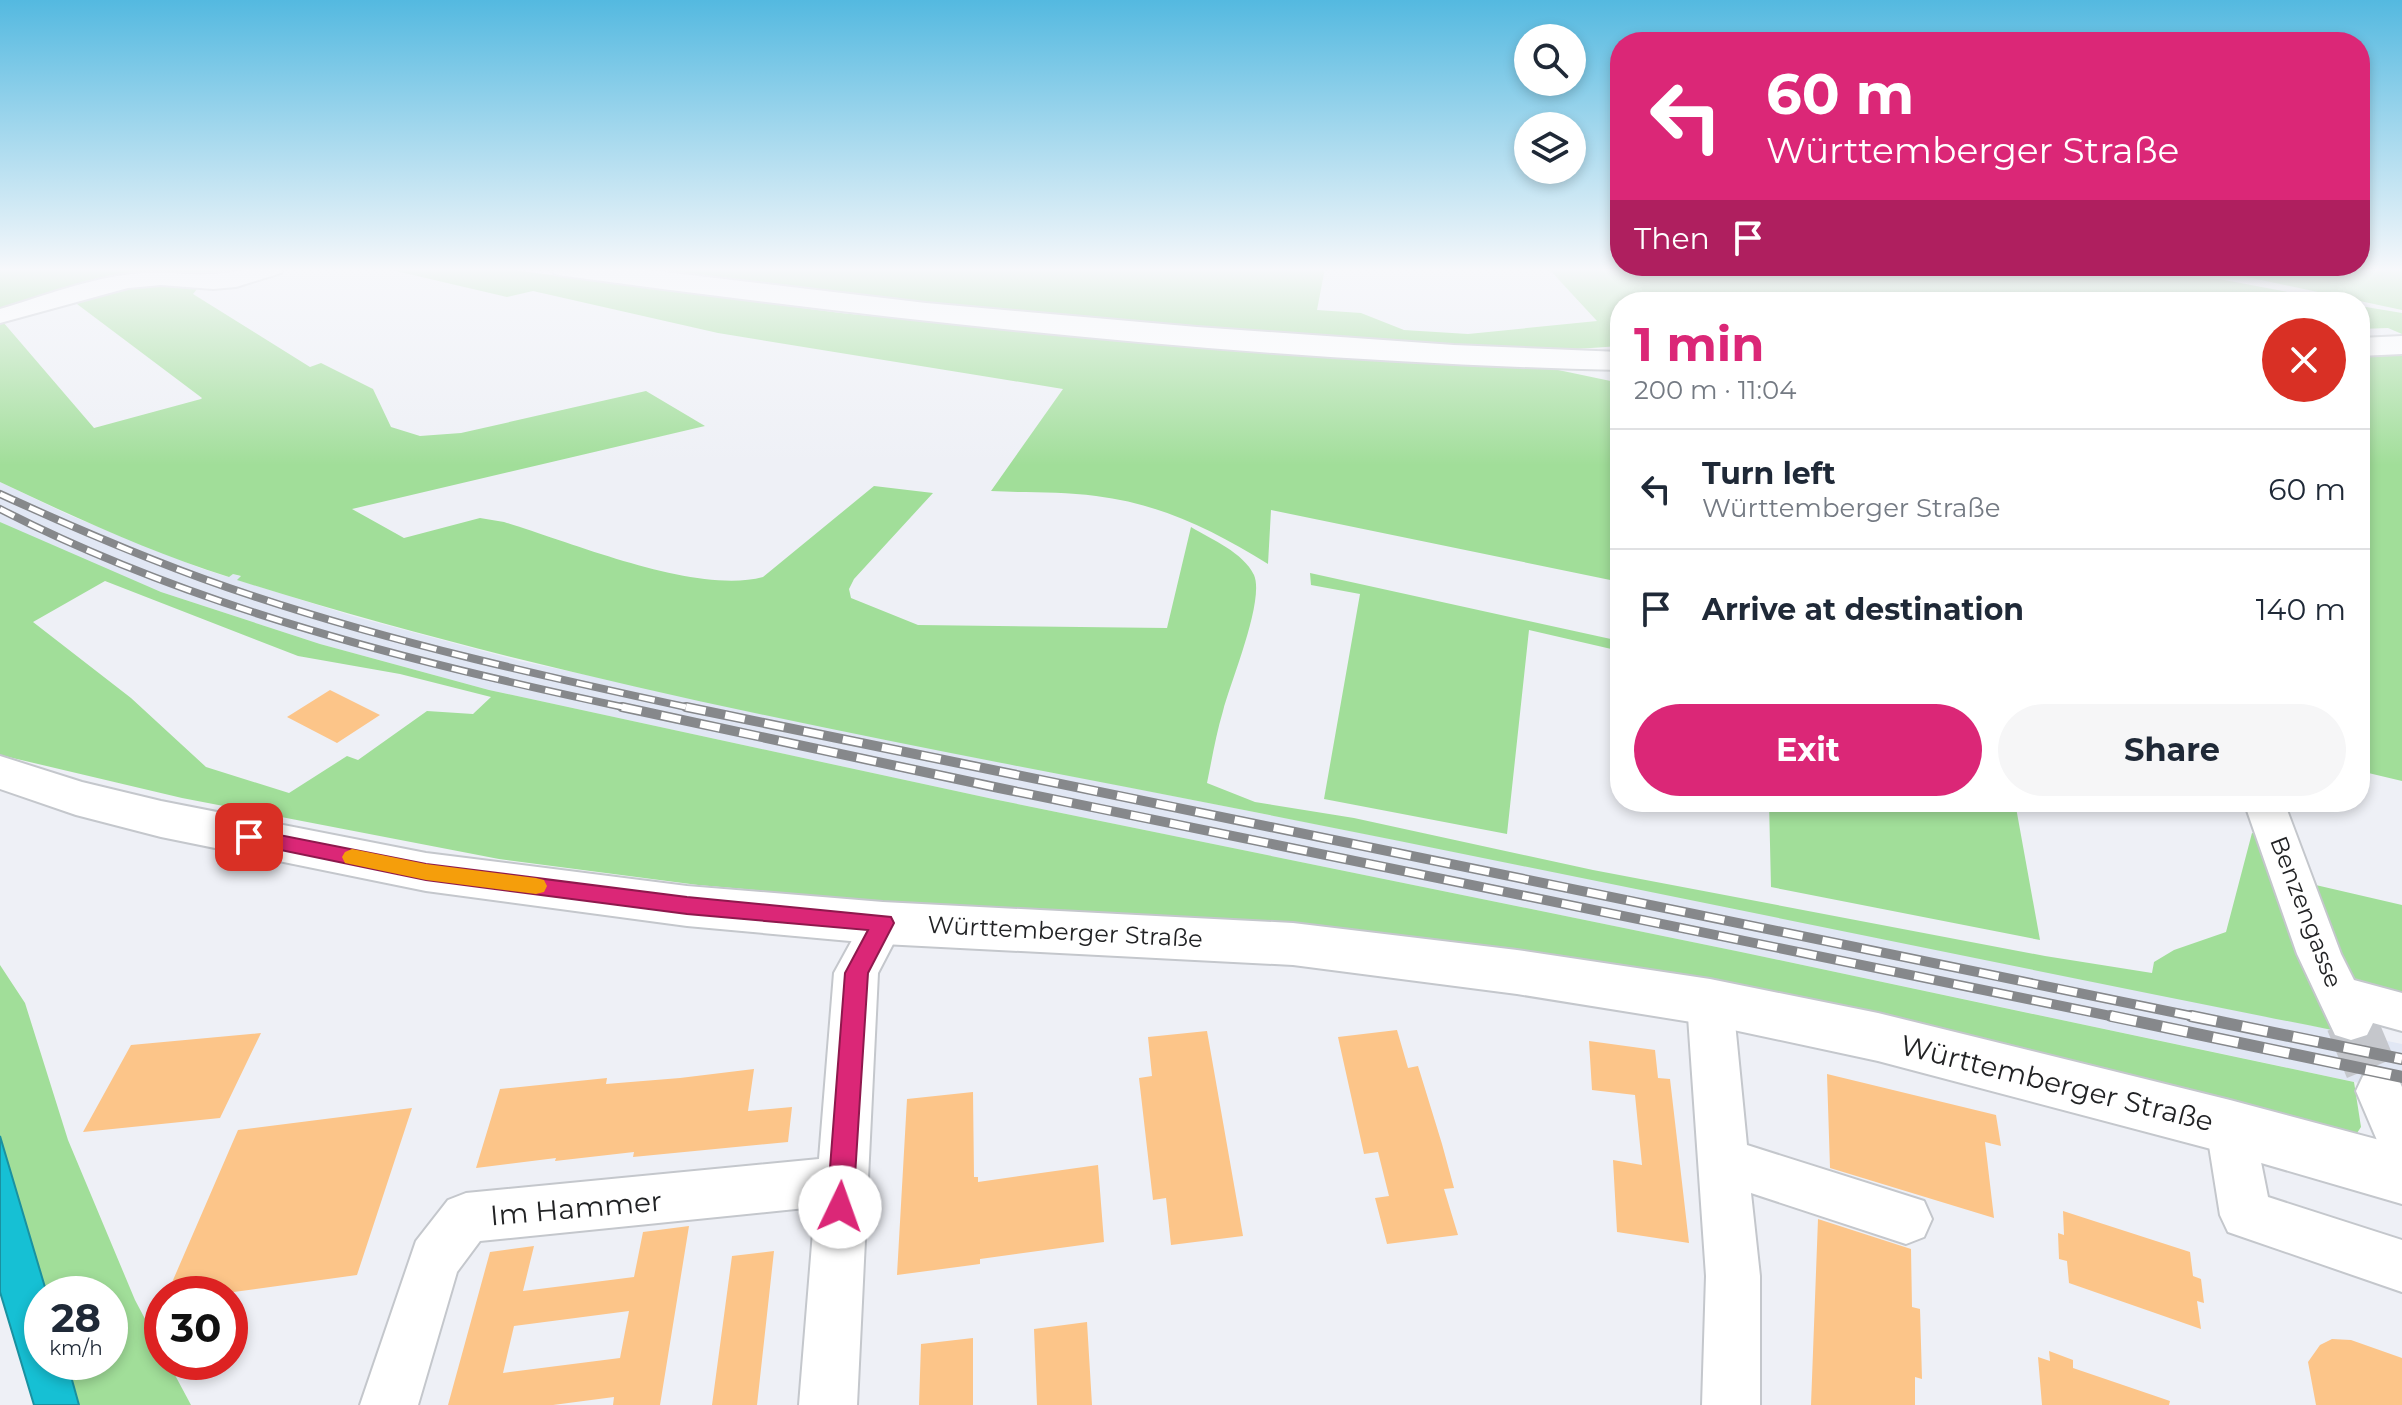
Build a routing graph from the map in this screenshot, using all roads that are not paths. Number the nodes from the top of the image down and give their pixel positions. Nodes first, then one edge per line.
1 (1158, 334) edge
2 (2402, 345) edge
3 (2370, 347) edge
4 (1610, 361) edge
5 (0, 772) edge
6 (2268, 812) edge
7 (883, 923) junction
8 (1710, 1002) junction
9 (2402, 1012) edge
10 (2380, 1091) tunnel mouth
11 (2230, 1127) junction
12 (2402, 1143) edge
13 (1722, 1160) junction
14 (2402, 1175) edge
15 (841, 1181) junction
16 (1906, 1219) dead end
17 (2402, 1266) edge
18 (389, 1405) edge
19 (828, 1405) edge
20 (1731, 1405) edge

1 - 4 main road
2 - 3 main road
5 - 7 main road, Württemberger Straße
6 - 9 street, Benzengasse
7 - 8 main road, Württemberger Straße
7 - 15 street
8 - 11 main road, Württemberger Straße
8 - 13 street
10 - 12 street
11 - 14 main road, Württemberger Straße
11 - 17 street
13 - 16 street
13 - 20 street
15 - 18 street, Im Hammer
15 - 19 street

